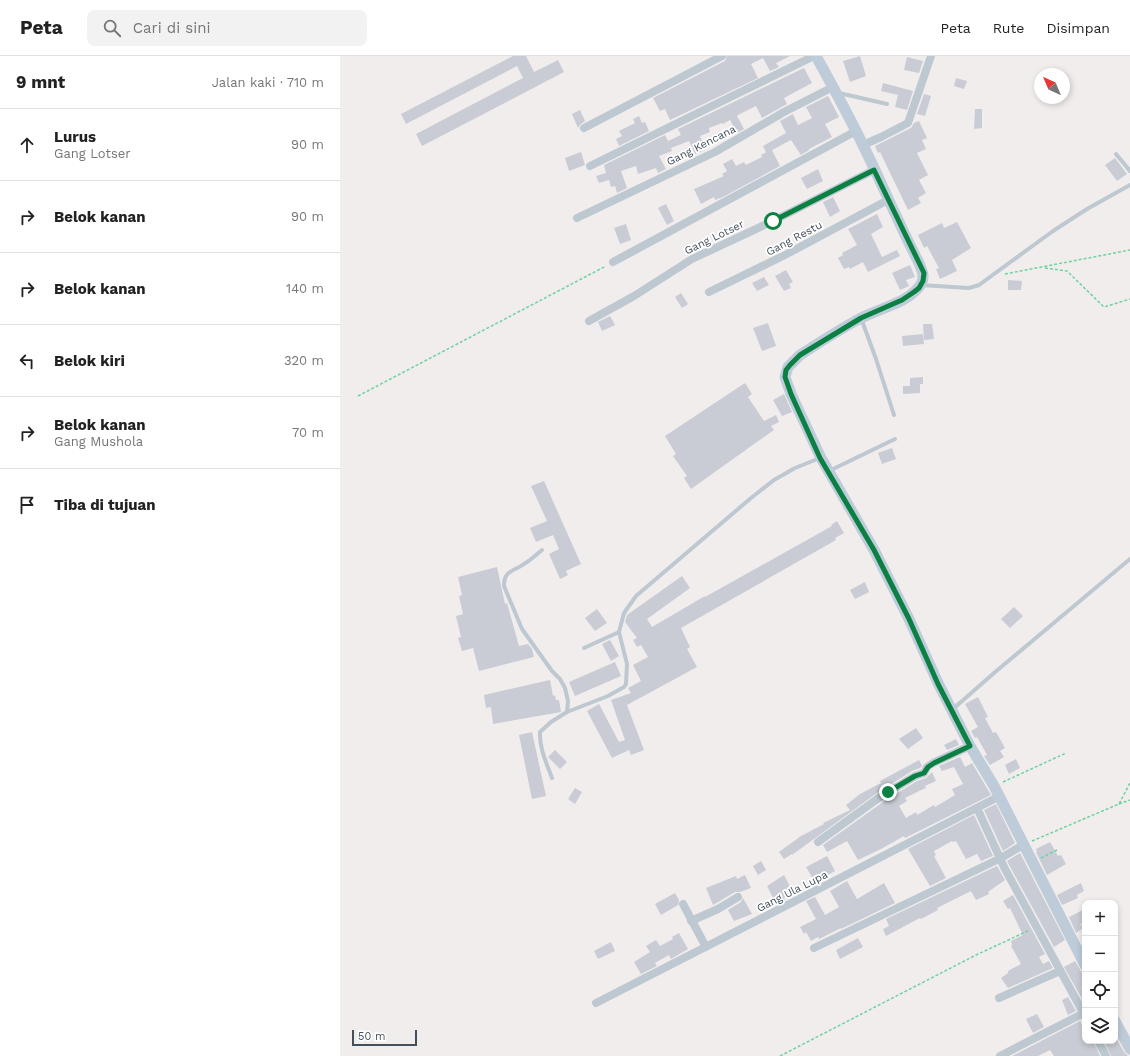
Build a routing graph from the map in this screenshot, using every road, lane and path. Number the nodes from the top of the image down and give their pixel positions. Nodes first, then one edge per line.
1 (722, 56) edge
2 (815, 56) edge
3 (932, 56) edge
4 (835, 90) junction
5 (887, 104) dead end
6 (584, 128) dead end
7 (856, 131) junction
8 (863, 145) junction
9 (1116, 154) dead end
10 (590, 166) dead end
11 (874, 170) junction
12 (1130, 171) edge
13 (1130, 185) edge
14 (888, 200) junction
15 (577, 218) dead end
16 (1130, 250) edge
17 (613, 262) joint
18 (1043, 267) junction
19 (991, 276) junction
20 (921, 285) junction
21 (709, 292) dead end
22 (1130, 300) edge
23 (861, 318) junction
24 (590, 321) dead end
25 (358, 396) dead end
26 (894, 415) dead end
27 (895, 439) dead end
28 (820, 458) junction
29 (828, 471) junction
30 (542, 550) dead end
31 (1130, 559) edge
32 (618, 632) junction
33 (584, 648) dead end
34 (952, 710) junction
35 (567, 712) junction
36 (970, 746) junction
37 (1066, 753) dead end
38 (552, 778) dead end
39 (1130, 783) edge
40 (994, 786) junction
41 (998, 797) junction
42 (1130, 800) edge
43 (1119, 804) junction
44 (977, 808) junction
45 (818, 842) dead end
46 (1023, 845) junction
47 (1056, 850) dead end
48 (1001, 858) junction
49 (1032, 863) junction
50 (738, 897) dead end
51 (683, 904) dead end
52 (691, 921) junction
53 (1037, 927) junction
54 (706, 947) junction
55 (814, 948) dead end
56 (1082, 959) edge
57 (1060, 971) junction
58 (999, 998) dead end
59 (596, 1003) dead end
60 (1082, 1010) edge
61 (1082, 1015) edge
62 (1118, 1026) edge
63 (1100, 1044) edge
64 (1130, 1048) edge
65 (780, 1056) edge
66 (1000, 1056) edge
67 (1106, 1056) edge

1 - 6 street
2 - 4 main road
2 - 10 street
3 - 8 street
4 - 5 lane
4 - 7 main road
4 - 15 street, Gang Kencana
7 - 8 main road
7 - 17 street
8 - 11 main road
9 - 12 lane
11 - 14 main road
11 - 24 street, Gang Lotser
13 - 19 lane
14 - 20 main road
14 - 21 street, Gang Restu
16 - 18 path
17 - 25 path
18 - 19 path
18 - 22 path
19 - 20 lane
20 - 23 main road
23 - 26 lane
23 - 28 main road
27 - 29 lane
28 - 29 main road
28 - 32 lane
29 - 34 main road
30 - 35 lane
31 - 34 lane
32 - 33 lane
32 - 35 lane
34 - 36 main road
35 - 38 lane
36 - 40 main road
36 - 45 street
37 - 40 path
39 - 43 path
40 - 41 main road
41 - 44 street, Gang Ula Lupa
41 - 46 main road
42 - 43 path
43 - 46 path
44 - 48 street
44 - 54 street, Gang Ula Lupa
46 - 48 street
46 - 49 main road
47 - 49 path
48 - 53 street
48 - 55 street
49 - 56 main road
50 - 52 street
51 - 52 street
52 - 54 street
53 - 57 street
53 - 65 path
54 - 59 street, Gang Ula Lupa
57 - 58 street
57 - 60 street
61 - 66 street
62 - 64 main road
63 - 67 street

